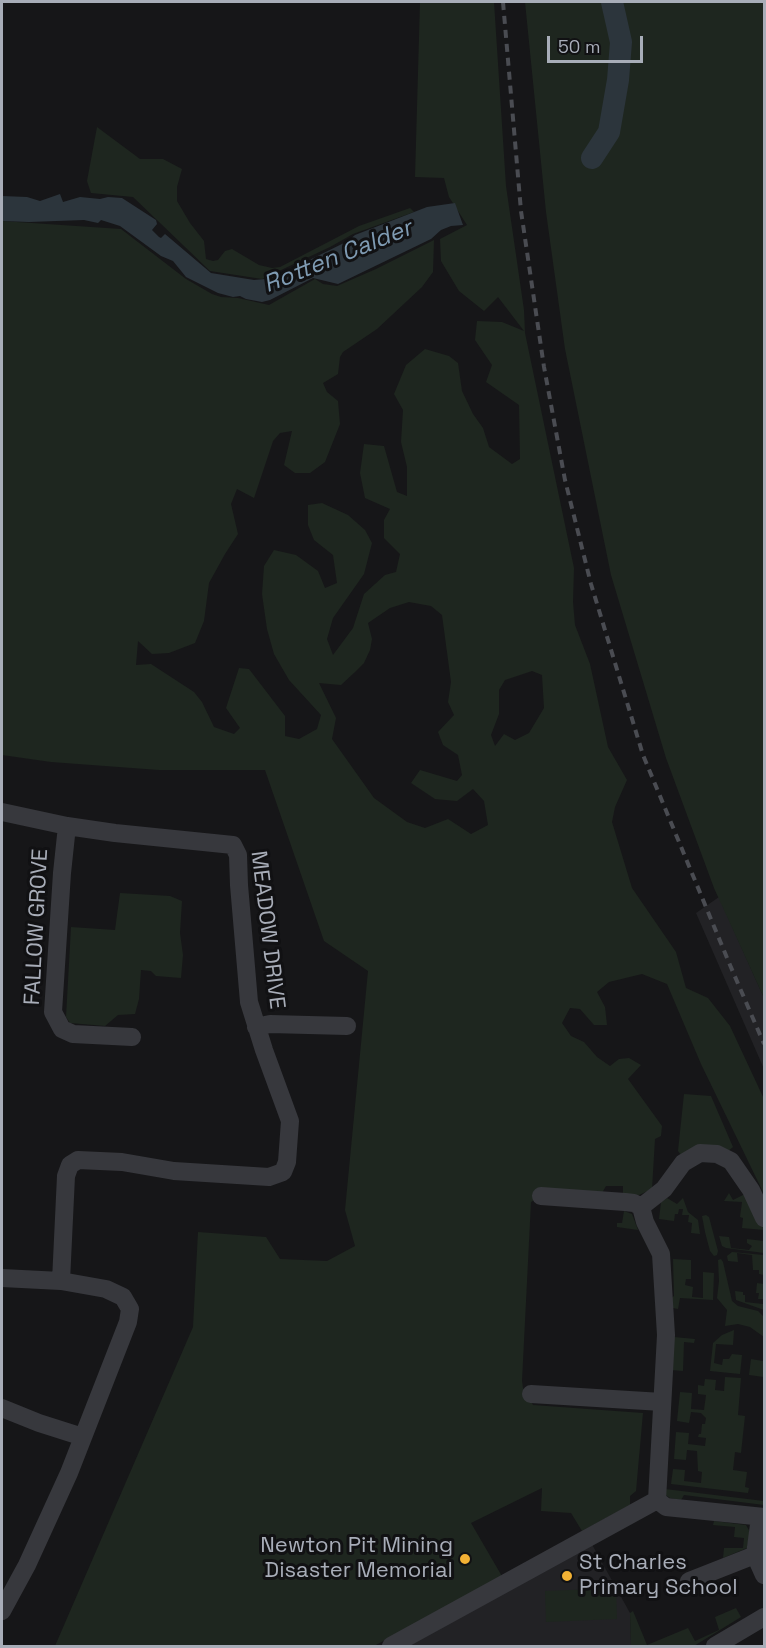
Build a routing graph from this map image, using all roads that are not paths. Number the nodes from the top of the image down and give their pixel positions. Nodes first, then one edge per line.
1 (2, 812) edge
2 (67, 826) junction
3 (321, 1006) dead end
4 (320, 1025) junction
5 (347, 1026) dead end
6 (256, 1027) junction
7 (132, 1037) dead end
8 (541, 1196) dead end
9 (641, 1207) junction
10 (765, 1218) edge
11 (2, 1278) edge
12 (61, 1281) junction
13 (531, 1394) dead end
14 (662, 1402) junction
15 (2, 1407) edge
16 (83, 1437) junction
17 (657, 1500) junction
18 (762, 1517) edge
19 (755, 1555) junction
20 (765, 1575) edge
21 (689, 1581) dead end
22 (2, 1611) edge
23 (765, 1617) edge
24 (390, 1647) edge
25 (715, 1647) edge

1 - 2 street
2 - 6 street, MEADOW DRIVE
2 - 7 street, FALLOW GROVE
3 - 4 street
4 - 5 street
4 - 6 street
6 - 12 street, MEADOW DRIVE
8 - 9 street
9 - 10 street
9 - 14 street
11 - 12 street
12 - 16 street
13 - 14 street
14 - 17 street
15 - 16 street
16 - 22 street
17 - 18 street
17 - 24 street
18 - 19 street
19 - 20 street
19 - 21 street
23 - 25 street

